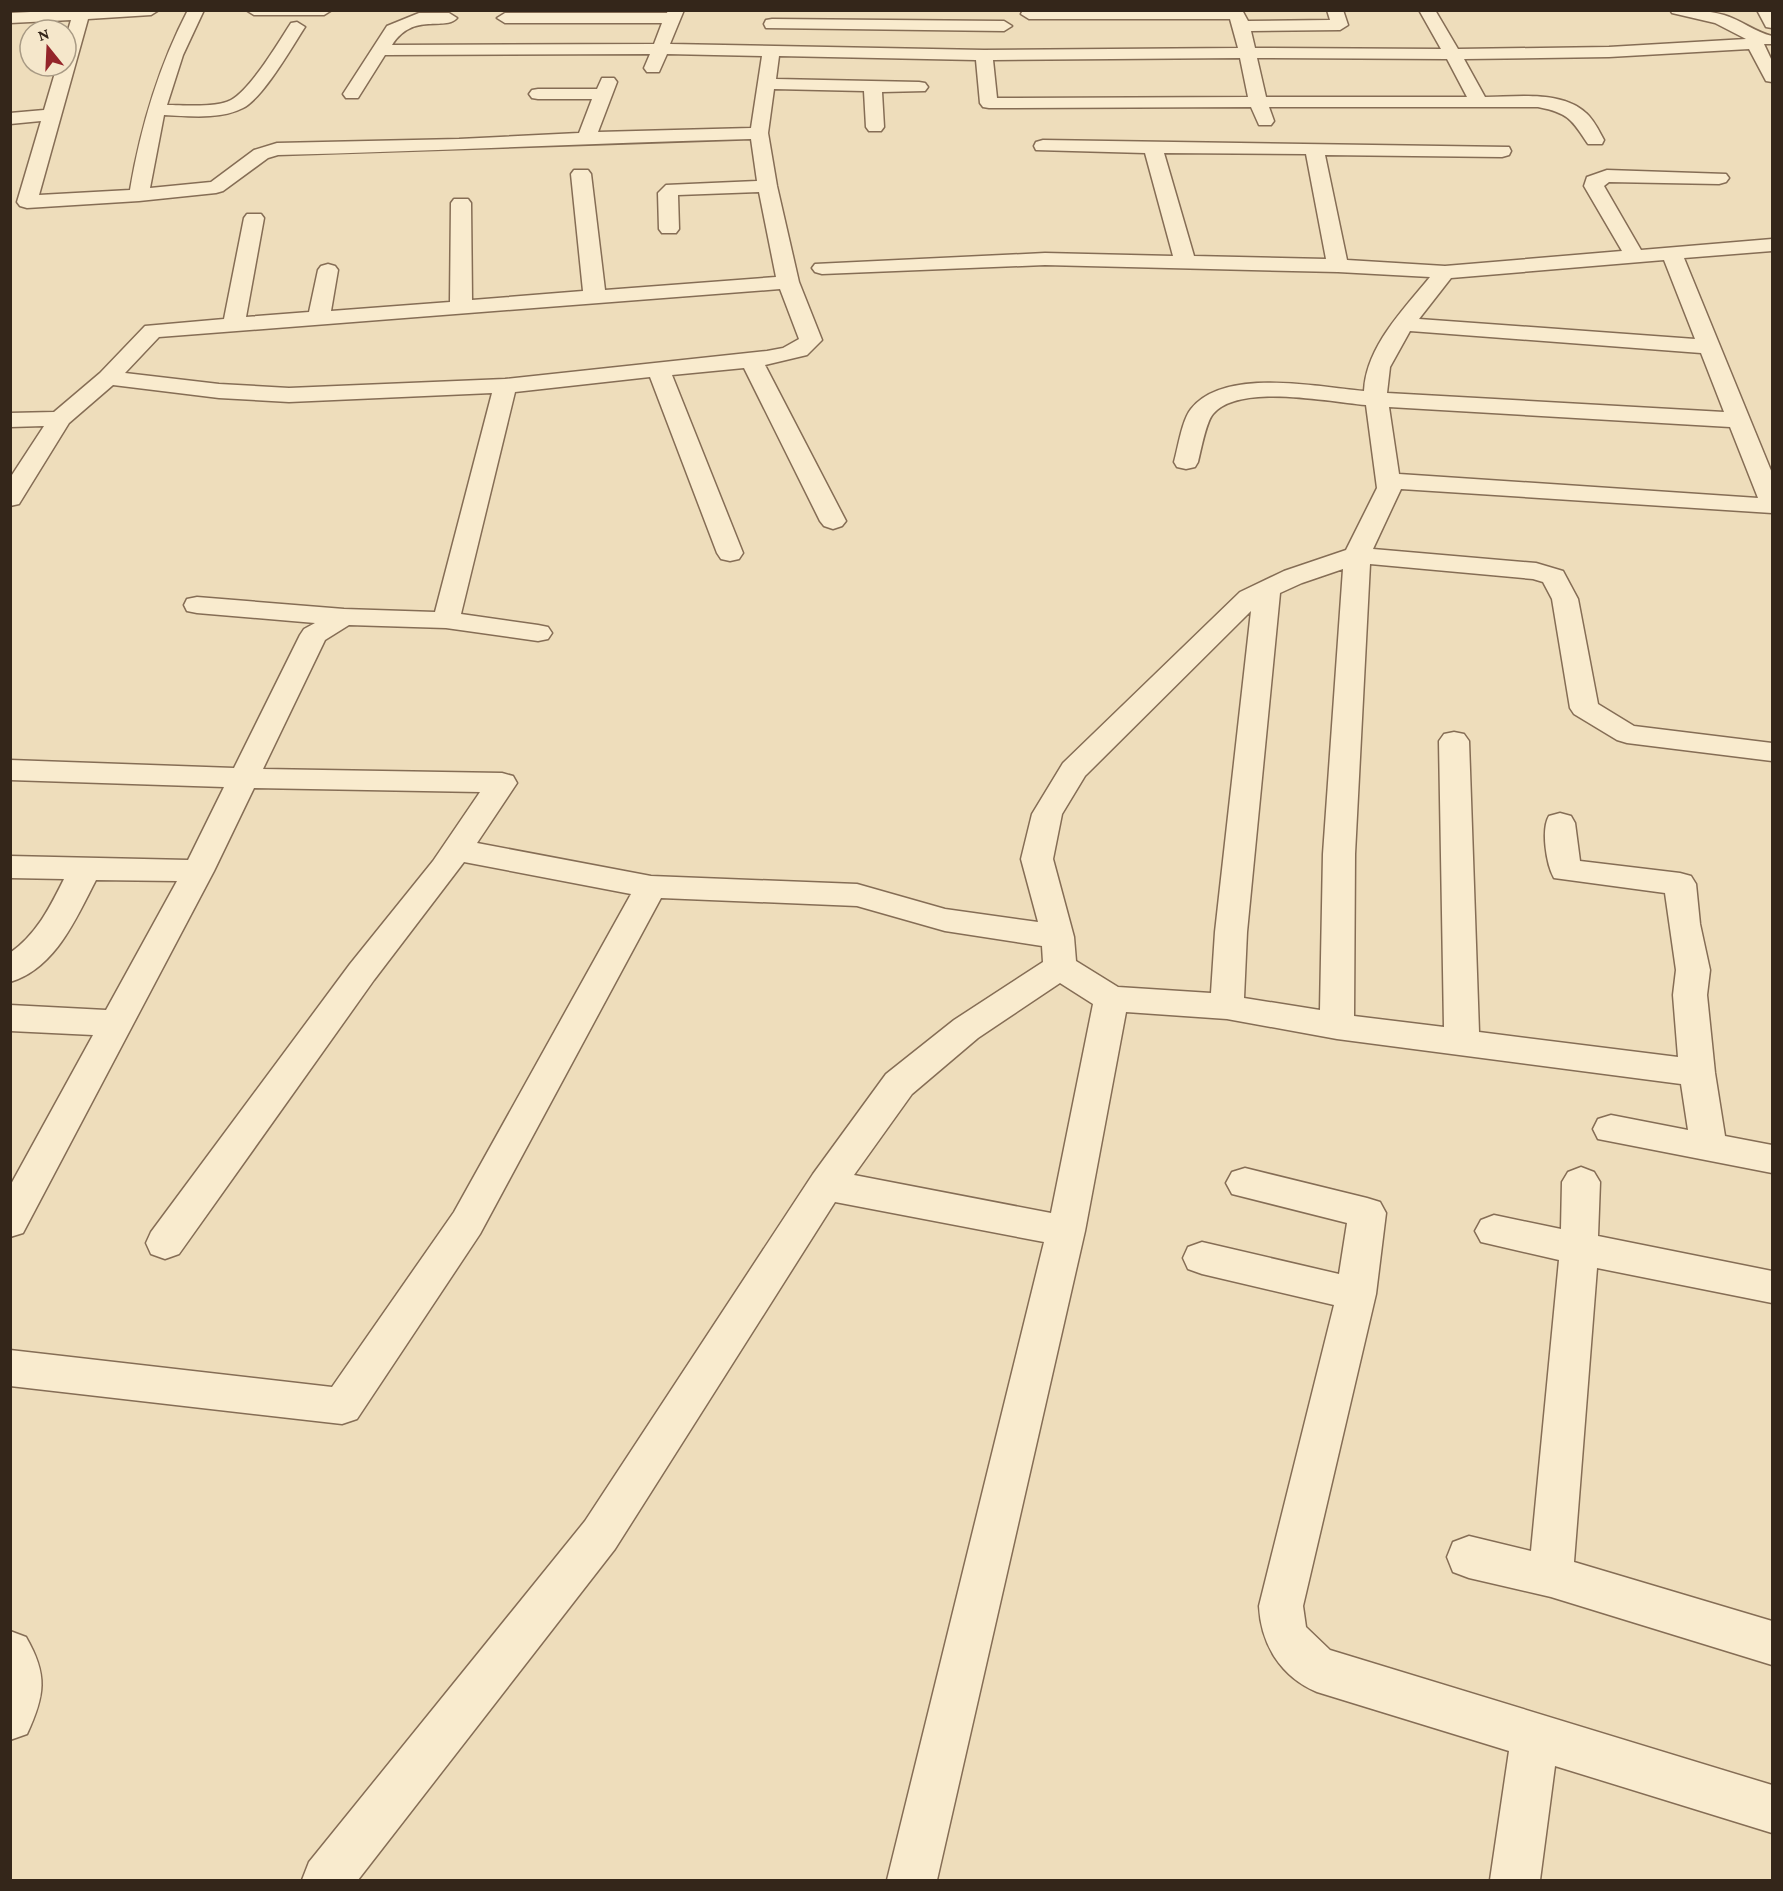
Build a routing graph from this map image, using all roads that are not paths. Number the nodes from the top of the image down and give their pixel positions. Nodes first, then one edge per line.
1 (151, 10) edge
2 (196, 10) edge
3 (254, 10) edge
4 (324, 10) edge
5 (1335, 10) edge
6 (1427, 10) edge
7 (1678, 10) edge
8 (1765, 10) edge
9 (422, 14) edge
10 (675, 14) edge
11 (1029, 14) dead end
12 (81, 15) junction
13 (774, 17) edge
14 (1238, 17) edge
15 (10, 18) edge
16 (450, 18) dead end
17 (505, 18) dead end
18 (1773, 22) edge
19 (78, 25) edge
20 (1004, 26) dead end
21 (297, 27) dead end
22 (1761, 41) edge
23 (660, 49) junction
24 (379, 50) junction
25 (769, 50) junction
26 (1248, 53) junction
27 (1452, 53) junction
28 (984, 55) junction
29 (1383, 55) junction
30 (653, 69) dead end
31 (1773, 77) edge
32 (63, 78) edge
33 (766, 84) junction
34 (873, 86) junction
35 (919, 87) dead end
36 (538, 93) dead end
37 (352, 94) dead end
38 (1258, 102) junction
39 (1400, 103) junction
40 (1480, 103) junction
41 (155, 110) junction
42 (52, 115) junction
43 (10, 118) edge
44 (875, 127) dead end
45 (759, 133) junction
46 (586, 138) junction
47 (1594, 140) dead end
48 (1043, 146) dead end
49 (1153, 147) junction
50 (1280, 148) junction
51 (1314, 149) junction
52 (1502, 151) dead end
53 (581, 174) dead end
54 (1719, 178) dead end
55 (767, 186) junction
56 (139, 195) junction
57 (19, 203) edge
58 (461, 203) dead end
59 (254, 218) dead end
60 (669, 229) dead end
61 (1773, 245) edge
62 (1671, 254) junction
63 (1636, 258) junction
64 (1185, 262) junction
65 (1338, 266) junction
66 (822, 268) dead end
67 (328, 270) dead end
68 (1445, 272) junction
69 (788, 282) junction
70 (596, 298) junction
71 (461, 308) junction
72 (319, 319) junction
73 (1403, 324) junction
74 (234, 325) junction
75 (1709, 347) junction
76 (751, 360) junction
77 (658, 370) junction
78 (108, 378) junction
79 (505, 386) junction
80 (1376, 399) junction
81 (60, 419) junction
82 (10, 420) edge
83 (1738, 420) junction
84 (1186, 462) dead end
85 (1388, 481) junction
86 (10, 499) edge
87 (1773, 504) edge
88 (833, 521) dead end
89 (730, 553) dead end
90 (1357, 555) junction
91 (1267, 589) junction
92 (197, 605) dead end
93 (344, 617) junction
94 (446, 620) junction
95 (537, 633) dead end
96 (1454, 741) dead end
97 (1773, 752) edge
98 (10, 770) edge
99 (242, 778) junction
100 (1560, 823) dead end
101 (456, 850) junction
102 (10, 867) edge
103 (86, 868) junction
104 (198, 871) junction
105 (651, 887) junction
106 (1059, 952) junction
107 (10, 970) edge
108 (1111, 999) junction
109 (1227, 1007) junction
110 (10, 1018) edge
111 (117, 1023) junction
112 (1337, 1026) junction
113 (1462, 1041) junction
114 (1697, 1073) junction
115 (1611, 1129) dead end
116 (1709, 1148) junction
117 (1773, 1159) edge
118 (1581, 1182) dead end
119 (1245, 1183) dead end
120 (826, 1185) junction
121 (10, 1221) edge
122 (1066, 1231) junction
123 (1494, 1232) dead end
124 (165, 1243) dead end
125 (1579, 1248) junction
126 (1202, 1258) dead end
127 (1773, 1287) edge
128 (1356, 1294) junction
129 (10, 1368) edge
130 (1469, 1557) dead end
131 (1551, 1576) junction
132 (1773, 1643) edge
133 (10, 1653) edge
134 (10, 1717) edge
135 (1535, 1736) junction
136 (1773, 1809) edge
137 (327, 1881) edge
138 (912, 1881) edge
139 (1515, 1881) edge

1 - 12 street
2 - 41 street
3 - 4 street
5 - 14 street
6 - 27 street
7 - 22 street
8 - 18 street
9 - 16 street
9 - 24 street
10 - 17 street
10 - 23 street
11 - 14 street
12 - 15 street
12 - 19 street
13 - 20 street
13 - 25 street
14 - 26 street
21 - 41 street
22 - 27 street
22 - 31 street
23 - 24 street
23 - 25 street
23 - 30 street
24 - 37 street
25 - 28 street
25 - 33 street
26 - 28 street
26 - 29 street
26 - 38 street
27 - 29 street
27 - 40 street
28 - 38 street
29 - 39 street
32 - 42 street
33 - 34 street
33 - 45 street
34 - 35 street
34 - 44 street
36 - 46 street
38 - 39 street
38 - 50 street
39 - 40 street
40 - 47 street
41 - 56 street
42 - 43 street
42 - 57 street
45 - 46 street
45 - 55 street
46 - 56 street
48 - 49 street
49 - 50 street
49 - 64 street
50 - 51 street
51 - 52 street
51 - 65 street
53 - 70 street
54 - 63 street
55 - 60 street
55 - 69 street
56 - 57 street
58 - 71 street
59 - 74 street
61 - 62 street
62 - 63 street
62 - 75 street
63 - 68 street
64 - 65 street
64 - 66 street
65 - 68 street
67 - 72 street
68 - 73 street
69 - 70 street
69 - 76 street
70 - 71 street
71 - 72 street
72 - 74 street
73 - 75 street
73 - 80 street
74 - 78 street
75 - 83 street
76 - 77 street
76 - 88 street
77 - 79 street
77 - 89 street
78 - 79 street
78 - 81 street
79 - 94 street
80 - 83 street
80 - 84 street
80 - 85 street
81 - 82 street
81 - 86 street
83 - 87 street
85 - 87 street
85 - 90 street
90 - 91 street
90 - 97 street
90 - 112 street
91 - 106 street
91 - 109 street
92 - 93 street
93 - 94 street
93 - 99 street
94 - 95 street
96 - 113 street
98 - 99 street
99 - 101 street
99 - 104 street
100 - 114 street
101 - 105 street
101 - 124 street
102 - 103 street
103 - 104 street
103 - 107 street
104 - 111 street
105 - 106 street
105 - 129 street
106 - 108 street
106 - 120 street
108 - 109 street
108 - 122 street
109 - 112 street
110 - 111 street
111 - 121 street
112 - 113 street
113 - 114 street
114 - 116 street
115 - 116 street
116 - 117 street
118 - 125 street
119 - 128 street
120 - 122 street
120 - 137 street
122 - 138 street
123 - 125 street
125 - 127 street
125 - 131 street
126 - 128 street
128 - 135 street
130 - 131 street
131 - 132 street
133 - 134 street
135 - 136 street
135 - 139 street

